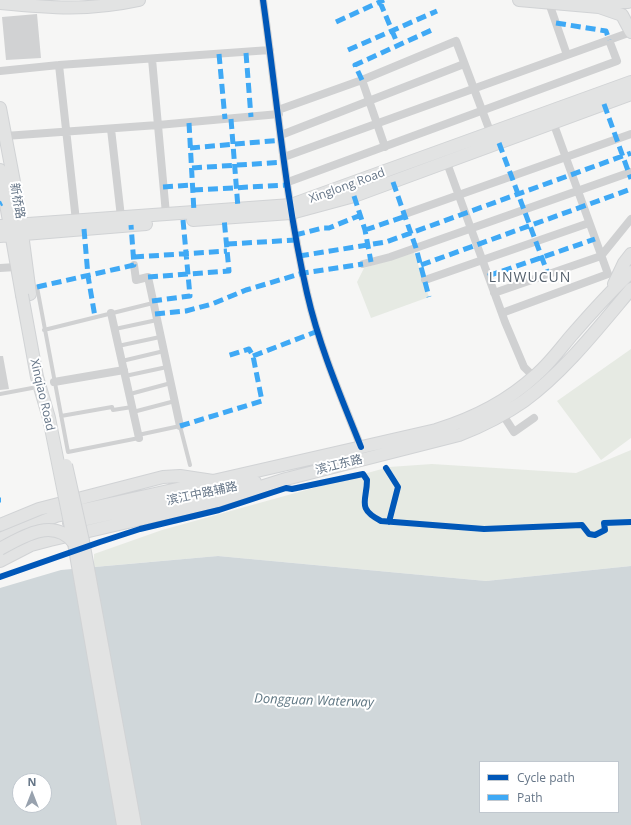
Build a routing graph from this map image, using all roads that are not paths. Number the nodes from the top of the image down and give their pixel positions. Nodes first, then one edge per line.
1 (39, 0) edge
2 (116, 0) edge
3 (139, 0) edge
4 (263, 0) edge
5 (519, 0) edge
6 (582, 0) edge
7 (0, 3) edge
8 (549, 3) junction
9 (598, 3) edge
10 (629, 7) edge
11 (631, 32) edge
12 (608, 40) junction
13 (270, 50) junction
14 (567, 55) junction
15 (152, 59) junction
16 (464, 64) junction
17 (59, 65) junction
18 (0, 71) edge
19 (362, 80) junction
20 (631, 82) edge
21 (474, 89) junction
22 (631, 94) edge
23 (369, 101) junction
24 (0, 108) edge
25 (279, 112) junction
26 (482, 112) junction
27 (553, 122) junction
28 (377, 124) junction
29 (158, 125) junction
30 (111, 129) junction
31 (66, 131) junction
32 (490, 134) junction
33 (631, 134) edge
34 (281, 135) junction
35 (5, 136) junction
36 (385, 147) junction
37 (284, 157) junction
38 (566, 157) junction
39 (447, 163) junction
40 (0, 170) edge
41 (631, 172) edge
42 (288, 182) junction
43 (578, 191) junction
44 (459, 195) junction
45 (291, 209) junction
46 (166, 214) junction
47 (405, 214) dead end
48 (121, 217) junction
49 (631, 219) edge
50 (76, 221) junction
51 (589, 223) junction
52 (471, 228) junction
53 (22, 230) junction
54 (5, 231) edge
55 (631, 254) edge
56 (601, 256) junction
57 (483, 261) junction
58 (363, 264) dead end
59 (134, 265) dead end
60 (16, 266) junction
61 (0, 268) edge
62 (626, 277) edge
63 (424, 280) dead end
64 (631, 289) edge
65 (30, 292) junction
66 (494, 293) junction
67 (153, 303) junction
68 (111, 313) junction
69 (502, 313) junction
70 (157, 320) junction
71 (115, 329) junction
72 (44, 330) junction
73 (160, 337) junction
74 (118, 346) junction
75 (164, 351) junction
76 (122, 361) junction
77 (167, 367) junction
78 (125, 373) junction
79 (534, 378) junction
80 (54, 382) junction
81 (171, 383) junction
82 (32, 388) dead end
83 (0, 394) edge
84 (129, 394) junction
85 (175, 401) junction
86 (133, 409) junction
87 (502, 415) junction
88 (61, 416) junction
89 (534, 418) dead end
90 (180, 426) junction
91 (139, 437) junction
92 (361, 447) junction
93 (190, 465) dead end
94 (334, 466) junction
95 (213, 481) junction
96 (73, 517) junction
97 (0, 525) edge
98 (0, 539) edge
99 (74, 543) junction
100 (0, 549) edge
101 (0, 561) edge
102 (123, 825) edge
103 (135, 825) edge

1 - 2 main road
3 - 7 main road
4 - 13 street
5 - 8 main road
6 - 9 main road
8 - 9 main road
8 - 14 street
9 - 10 main road
10 - 11 main road
11 - 12 street
12 - 14 street
12 - 26 street
13 - 15 street
13 - 25 street
14 - 21 street
15 - 17 street
15 - 29 street
16 - 19 street
16 - 21 street
16 - 23 street
17 - 18 street
17 - 31 street
19 - 23 street
19 - 25 street
20 - 32 main road, Xinglong Road
21 - 26 street
21 - 28 street
22 - 27 main road, Xinglong Road
23 - 28 street
23 - 34 street
24 - 35 main road, 新桥路
25 - 29 street
25 - 34 street
26 - 32 street
26 - 36 street
27 - 38 street
27 - 39 main road, Xinglong Road
28 - 36 street
28 - 37 street
29 - 30 street
29 - 46 street
30 - 31 street
30 - 48 street
31 - 35 street
31 - 50 street
32 - 45 main road, Xinglong Road
33 - 38 street
34 - 37 street
35 - 53 main road, 新桥路
36 - 42 street
37 - 42 street
38 - 43 street
38 - 44 street
39 - 44 street
39 - 45 main road, Xinglong Road
40 - 54 main road, 新桥路
41 - 43 street
42 - 45 street
43 - 51 street
43 - 52 street
44 - 47 street
44 - 52 street
45 - 46 main road, Xinglong Road
45 - 53 main road, Xinglong Road
45 - 92 street
46 - 48 main road, Xinglong Road
48 - 50 main road, Xinglong Road
49 - 56 street
50 - 53 main road, Xinglong Road
51 - 56 street
51 - 57 street
52 - 57 street
52 - 58 street
53 - 54 main road, Xinglong Road
53 - 65 main road, 新桥路
54 - 60 main road, 新桥路
55 - 62 main road, 滨江东路
56 - 66 street
56 - 69 street
57 - 63 street
57 - 66 street
59 - 67 street
60 - 61 street
60 - 65 main road, 新桥路
62 - 79 main road, 滨江东路
64 - 87 main road, 滨江东路
65 - 72 lane
65 - 96 main road, Xinqiao Road, bridge
66 - 69 street
67 - 68 lane
67 - 70 street
68 - 71 street
68 - 72 lane
69 - 79 street
70 - 71 lane
70 - 73 street
71 - 74 street
72 - 80 lane
73 - 74 lane
73 - 75 street
74 - 76 street
75 - 76 lane
75 - 77 street
76 - 78 street
77 - 78 lane
77 - 81 street
78 - 80 street
78 - 84 street
79 - 92 main road, 滨江东路
80 - 88 lane
81 - 84 lane
81 - 85 street
82 - 83 lane
84 - 86 street
85 - 86 lane
85 - 90 street
86 - 88 lane
86 - 91 street
87 - 89 street
87 - 94 main road, 滨江东路
88 - 91 lane
90 - 91 lane
90 - 93 lane
92 - 95 main road, 滨江东路
94 - 96 main road, 滨江中路辅路
94 - 101 main road, 滨江东路
95 - 96 main road, 滨江中路辅路
95 - 97 main road, 滨江东路
96 - 98 main road, 滨江中路辅路
96 - 99 main road, bridge
96 - 103 main road, bridge
99 - 100 main road, bridge
99 - 102 main road

